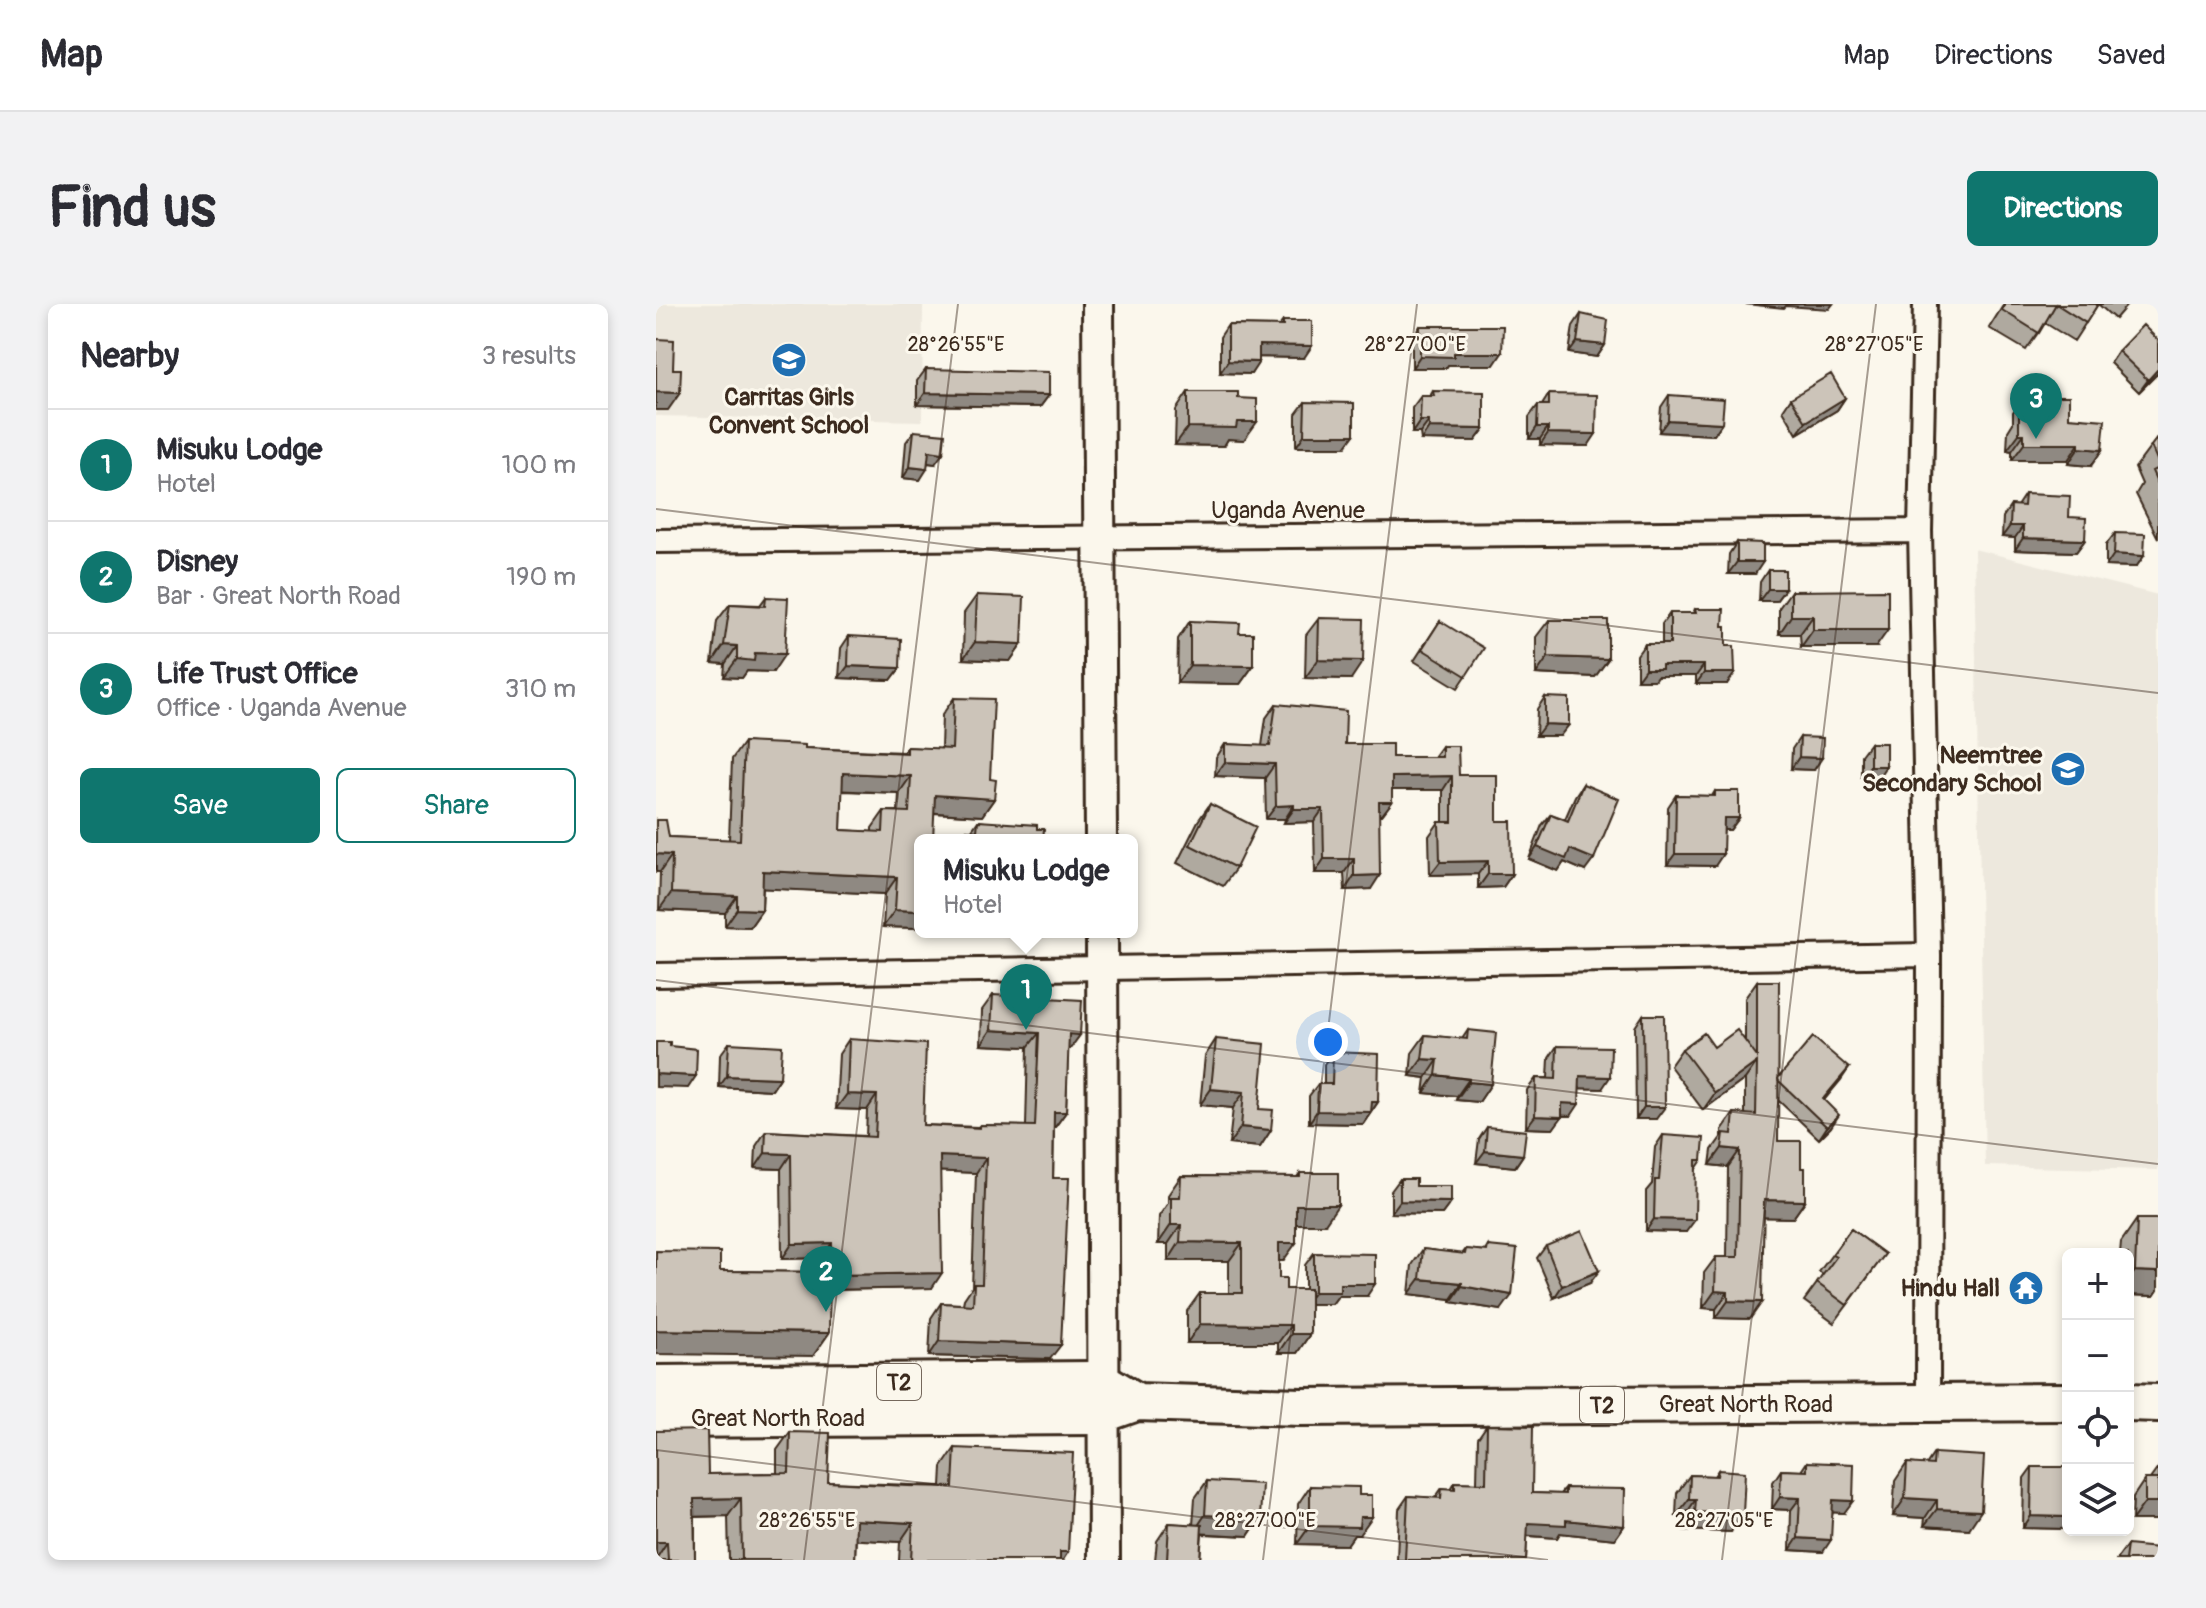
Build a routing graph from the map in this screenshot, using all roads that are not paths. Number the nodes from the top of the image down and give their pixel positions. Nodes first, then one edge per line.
1 (1098, 304) edge
2 (1925, 304) edge
3 (1920, 531) junction
4 (1099, 537) junction
5 (656, 541) edge
6 (1101, 834) edge
7 (1102, 938) edge
8 (1929, 955) junction
9 (1102, 968) junction
10 (656, 975) edge
11 (656, 1384) edge
12 (1114, 1399) junction
13 (2062, 1402) edge
14 (2134, 1402) edge
15 (1928, 1403) junction
16 (2158, 1403) edge
17 (656, 1419) edge
18 (1104, 1560) edge

1 - 4 main road
2 - 3 street
3 - 4 street, Uganda Avenue
3 - 8 street
4 - 5 street, Uganda Avenue
4 - 6 main road
7 - 9 main road
8 - 9 street
8 - 15 street
9 - 10 street
9 - 12 main road
11 - 12 highway, Great North Road / T2
12 - 15 highway, Great North Road / T2
12 - 17 highway, Great North Road / T2
12 - 18 main road
13 - 15 highway, Great North Road / T2
14 - 16 highway

